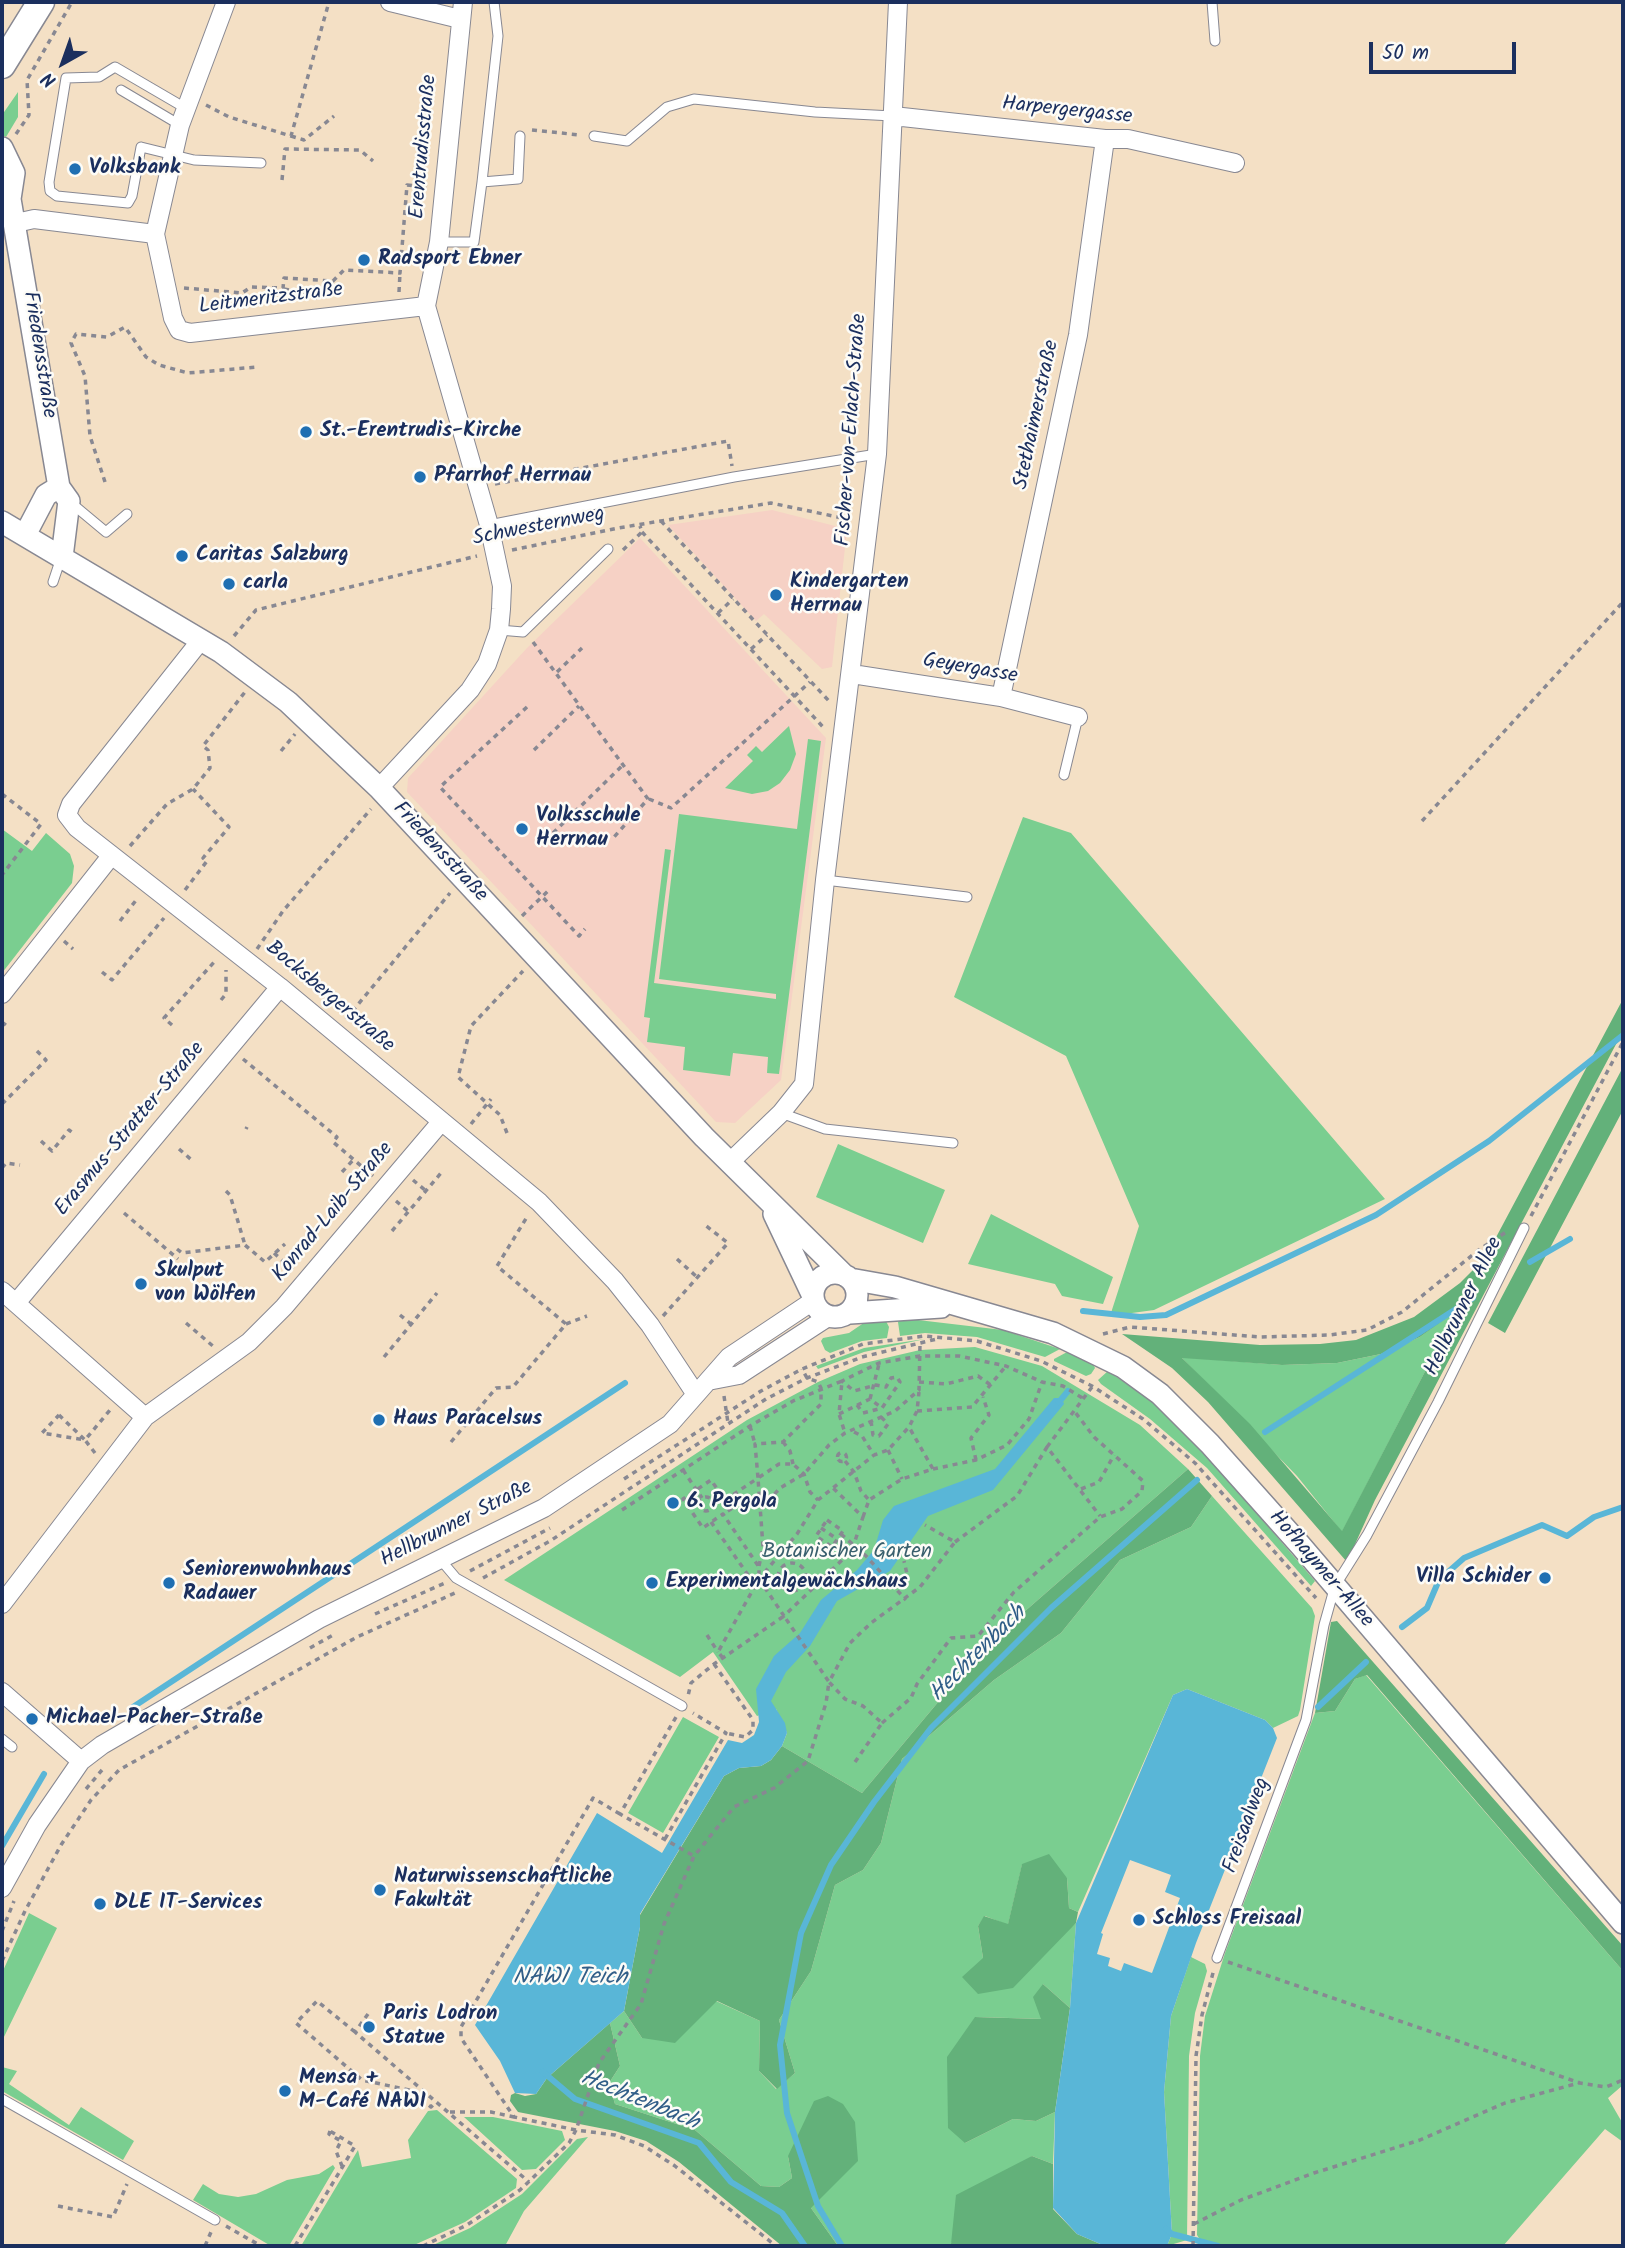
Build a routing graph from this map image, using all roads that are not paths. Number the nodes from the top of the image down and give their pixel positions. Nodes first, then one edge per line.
1 (41, 2) edge
2 (226, 2) edge
3 (390, 2) edge
4 (494, 2) edge
5 (898, 2) edge
6 (1212, 2) edge
7 (461, 10) edge
8 (1215, 41) dead end
9 (2, 65) edge
10 (121, 90) dead end
11 (186, 111) junction
12 (893, 116) junction
13 (520, 136) dead end
14 (594, 136) road end
15 (1105, 139) junction
16 (2, 148) edge
17 (172, 154) junction
18 (261, 163) dead end
19 (1235, 163) dead end
20 (482, 182) junction
21 (6, 195) edge
22 (9, 222) edge
23 (155, 234) junction
24 (439, 242) junction
25 (426, 306) junction
26 (877, 454) junction
27 (64, 494) junction
28 (127, 514) dead end
29 (2, 522) edge
30 (489, 525) junction
31 (25, 535) junction
32 (608, 549) dead end
33 (62, 557) junction
34 (53, 582) dead end
35 (499, 630) junction
36 (201, 640) junction
37 (852, 674) junction
38 (1001, 697) junction
39 (1078, 717) joint
40 (1064, 775) dead end
41 (375, 798) junction
42 (118, 854) junction
43 (825, 880) junction
44 (967, 897) dead end
45 (280, 987) junction
46 (2, 994) edge
47 (781, 1113) junction
48 (441, 1122) junction
49 (953, 1143) dead end
50 (729, 1163) junction
51 (770, 1205) junction
52 (1524, 1228) road end
53 (847, 1277) junction
54 (2, 1291) edge
55 (812, 1298) junction
56 (16, 1303) junction
57 (954, 1306) junction
58 (850, 1312) junction
59 (828, 1317) junction
60 (713, 1380) junction
61 (695, 1393) junction
62 (145, 1416) junction
63 (440, 1559) junction
64 (1335, 1586) junction
65 (2, 1604) edge
66 (2, 1692) edge
67 (682, 1706) road end
68 (2, 1739) edge
69 (12, 1747) dead end
70 (81, 1761) junction
71 (10, 1891) edge
72 (1623, 1923) edge
73 (1217, 1958) road end
74 (2, 2099) edge
75 (215, 2220) road end

1 - 9 main road
2 - 11 street, Leitmeritzstraße
3 - 7 street
4 - 20 lane
5 - 12 street, Fischer-von-Erlach-Straße
6 - 8 lane
7 - 24 street, Erentrudisstraße
10 - 11 lane
11 - 17 street, Leitmeritzstraße
11 - 17 lane
12 - 14 lane
12 - 15 street, Harpergergasse
12 - 26 street, Fischer-von-Erlach-Straße
13 - 20 lane
15 - 19 street, Harpergergasse
15 - 38 street, Stethaimerstraße
16 - 21 street, Friedensstraße
17 - 18 lane
17 - 23 street, Leitmeritzstraße
20 - 24 lane
21 - 22 street, Friedensstraße
22 - 23 street
22 - 27 street, Friedensstraße
23 - 25 street, Leitmeritzstraße
24 - 25 street, Erentrudisstraße
25 - 30 street, Erentrudisstraße
26 - 30 lane
26 - 37 street, Fischer-von-Erlach-Straße
27 - 28 lane
27 - 31 street
27 - 33 street, Friedensstraße
29 - 31 street, Friedensstraße
30 - 35 street, Erentrudisstraße
31 - 33 street, Friedensstraße
32 - 35 lane
33 - 34 lane
33 - 36 street, Friedensstraße
35 - 41 street, Erentrudisstraße
36 - 41 street, Friedensstraße
36 - 42 street, Bocksbergerstraße
37 - 38 street, Geyergasse
37 - 43 street, Fischer-von-Erlach-Straße
38 - 39 street, Geyergasse
39 - 40 lane
41 - 50 street, Friedensstraße
42 - 45 street, Bocksbergerstraße
42 - 46 street
43 - 44 lane
43 - 47 street, Fischer-von-Erlach-Straße
45 - 48 street, Bocksbergerstraße
45 - 56 street, Erasmus-Stratter-Straße
47 - 49 lane
47 - 50 street, Fischer-von-Erlach-Straße
48 - 61 street, Bocksbergerstraße
48 - 62 street, Konrad-Laib-Straße
50 - 51 street, Friedensstraße
51 - 53 street, Friedensstraße
51 - 55 street, Friedensstraße
52 - 64 lane, Hellbrunner Allee
53 - 55 street
53 - 57 street, Hofhaymer-Allee
53 - 58 street
54 - 56 street
55 - 59 street
55 - 60 street, Hellbrunner Straße
56 - 62 street
57 - 58 street, Hofhaymer-Allee
57 - 64 street, Hofhaymer-Allee
58 - 59 street
59 - 60 street, Hellbrunner Straße
60 - 61 street, Hellbrunner Straße
61 - 63 street, Hellbrunner Straße
62 - 65 street, Konrad-Laib-Straße
63 - 67 lane
63 - 70 street, Hellbrunner Straße
64 - 72 street, Hofhaymer-Allee
64 - 73 lane, Freisaalweg
66 - 70 street
68 - 69 lane
70 - 71 street, Hellbrunner Straße
74 - 75 lane

